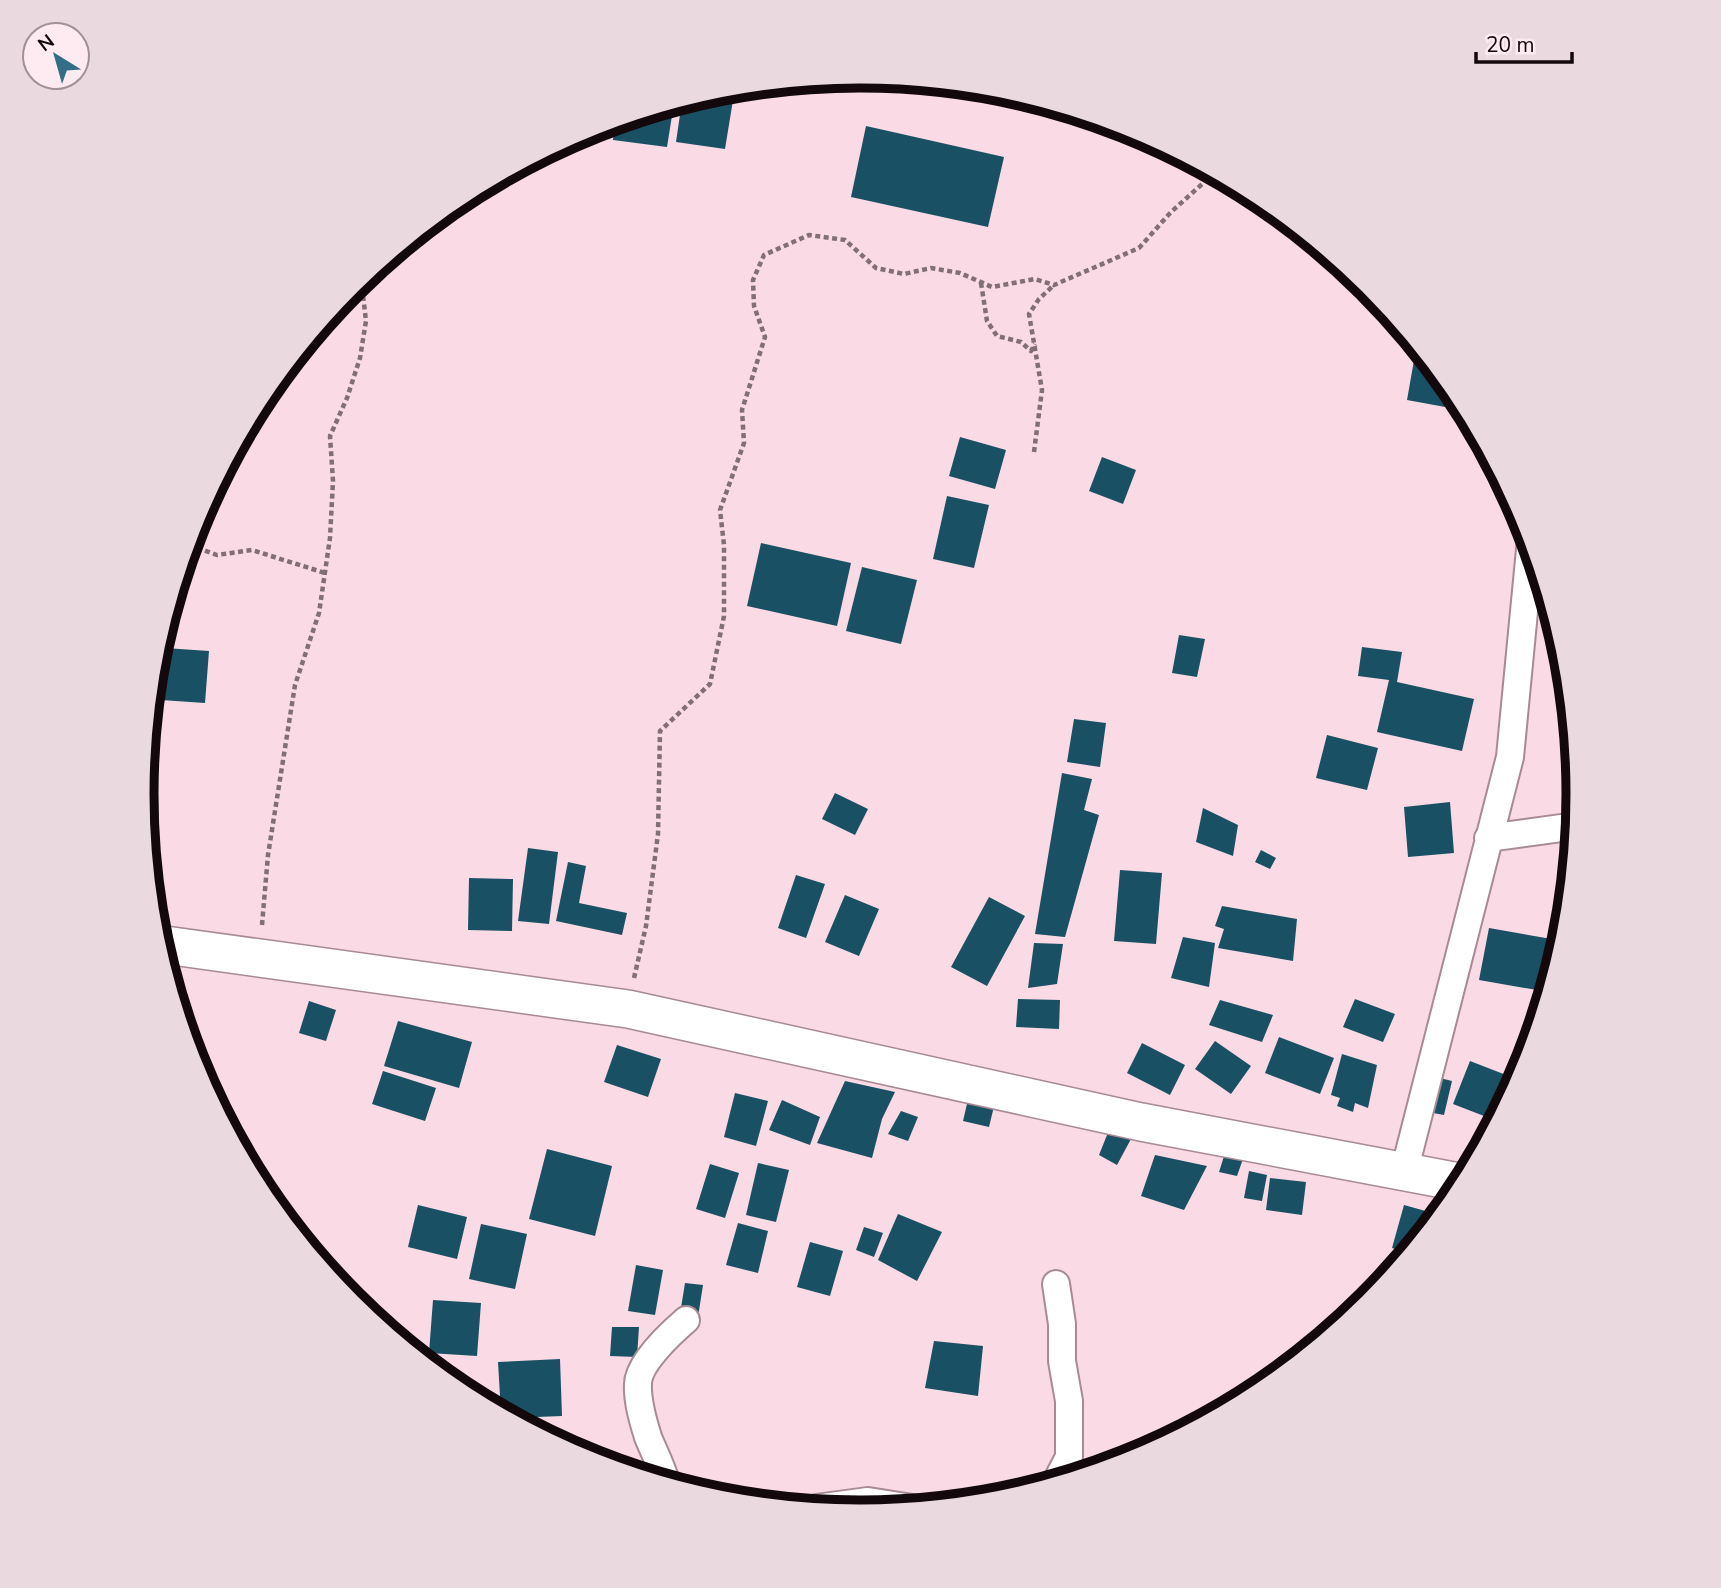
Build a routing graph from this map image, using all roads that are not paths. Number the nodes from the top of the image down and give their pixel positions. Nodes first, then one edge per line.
1 (1529, 564) edge
2 (1566, 827) edge
3 (1488, 838) junction
4 (171, 946) edge
5 (1404, 1172) junction
6 (1452, 1181) edge
7 (1056, 1284) dead end
8 (685, 1320) dead end
9 (662, 1471) edge
10 (1061, 1471) edge

1 - 3 street
2 - 3 street
3 - 5 street
4 - 5 street
5 - 6 street
7 - 10 street
8 - 9 street

